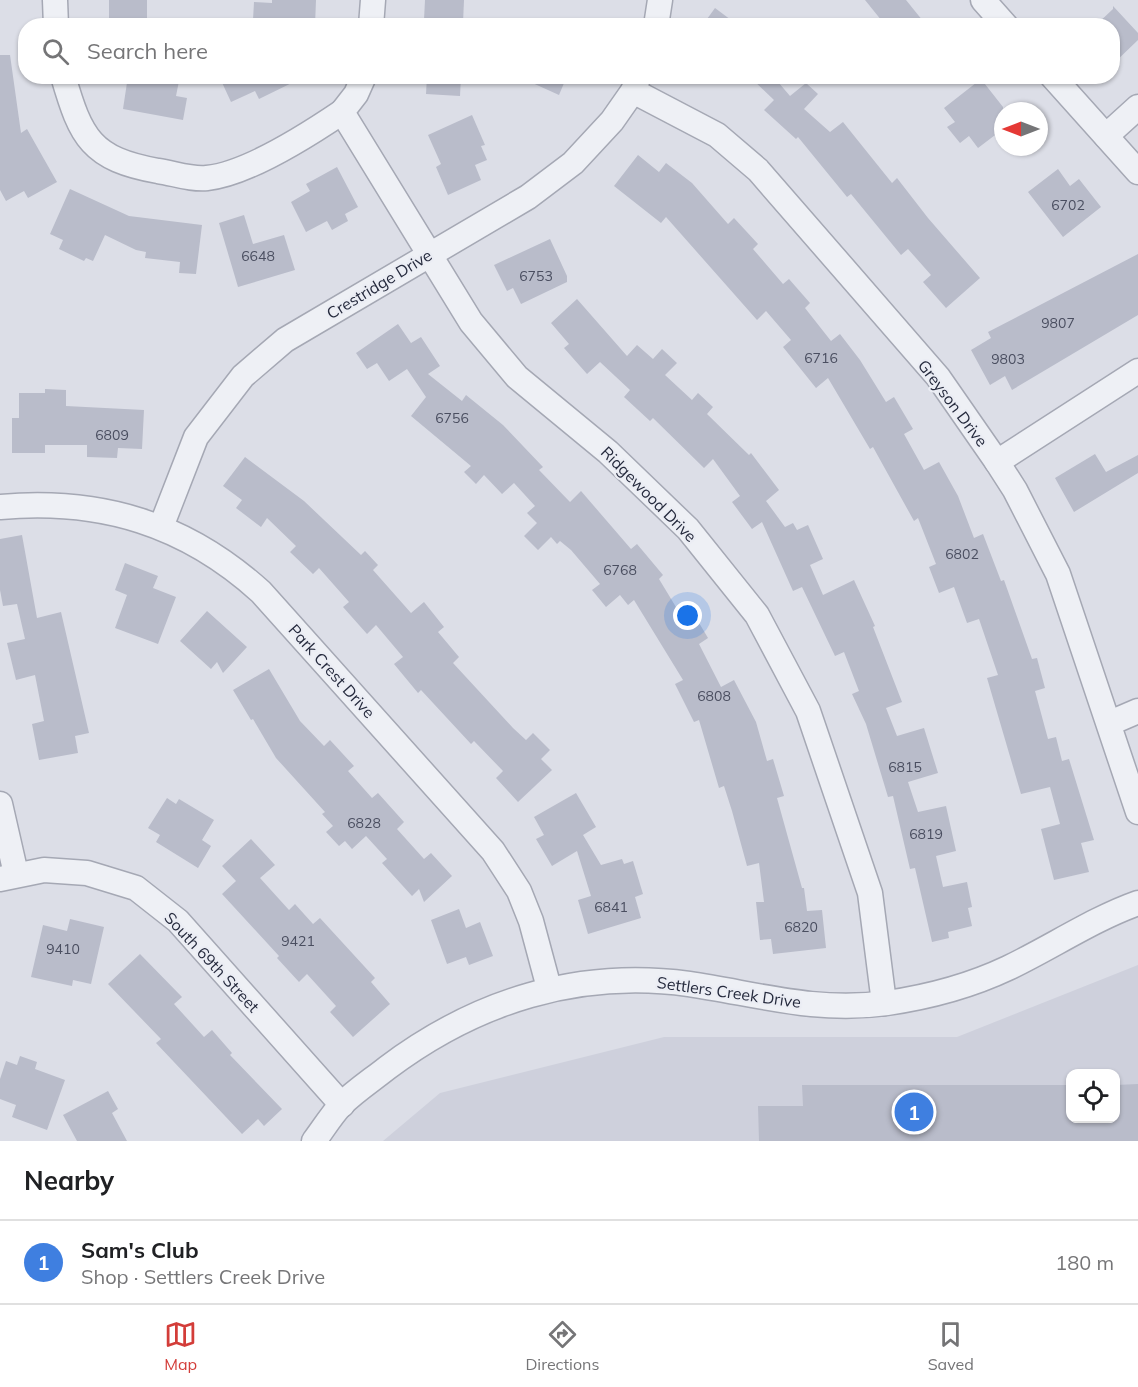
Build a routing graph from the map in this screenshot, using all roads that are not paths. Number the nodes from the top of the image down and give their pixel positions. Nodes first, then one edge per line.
1 (55, 0) edge
2 (372, 0) edge
3 (660, 0) edge
4 (983, 0) edge
5 (56, 18) edge
6 (371, 18) edge
7 (657, 18) edge
8 (999, 18) edge
9 (65, 84) edge
10 (360, 84) edge
11 (636, 84) edge
12 (1059, 84) edge
13 (1138, 107) edge
14 (342, 112) junction
15 (1106, 136) junction
16 (1138, 172) edge
17 (428, 255) junction
18 (1138, 372) edge
19 (997, 462) junction
20 (0, 507) edge
21 (161, 527) junction
22 (1138, 711) edge
23 (1110, 723) junction
24 (0, 804) edge
25 (1138, 812) edge
26 (8, 876) edge
27 (1138, 903) edge
28 (549, 988) junction
29 (884, 1003) junction
30 (342, 1105) junction
31 (314, 1141) edge

1 - 5 street
2 - 6 street
3 - 7 street
4 - 8 street
9 - 14 street
10 - 14 street
11 - 17 street, Crestridge Drive
11 - 19 street, Greyson Drive
12 - 15 street
13 - 15 street
14 - 17 street, Ridgewood Drive
15 - 16 street
17 - 21 street, Crestridge Drive
17 - 29 street, Ridgewood Drive
18 - 19 street
19 - 23 street, Greyson Drive
20 - 21 street, Park Crest Drive
21 - 28 street, Park Crest Drive
22 - 23 street
23 - 25 street, Greyson Drive
24 - 26 street
26 - 30 street, South 69th Street
27 - 29 street, Settlers Creek Drive
28 - 29 street, Settlers Creek Drive
28 - 30 street, Settlers Creek Drive
30 - 31 street, Settlers Creek Drive

